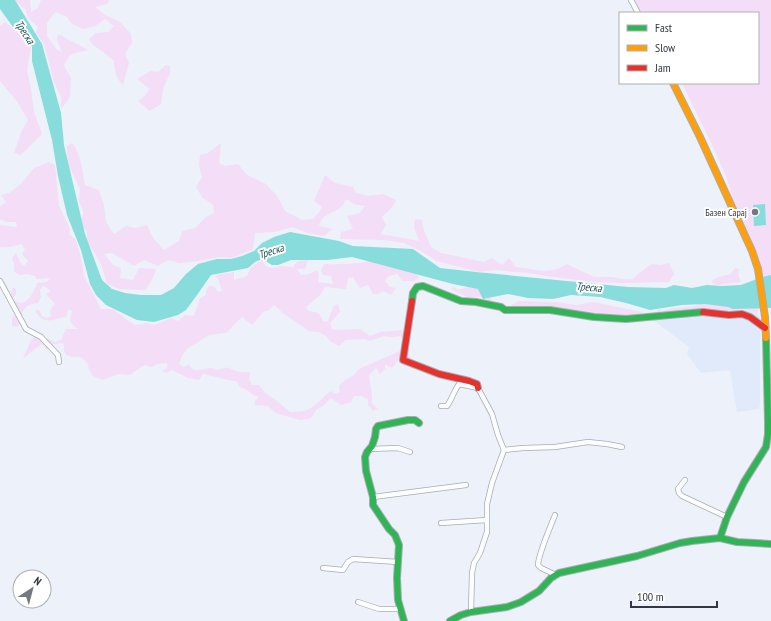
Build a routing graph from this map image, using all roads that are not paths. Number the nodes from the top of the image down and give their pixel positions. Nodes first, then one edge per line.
1 (631, 0) edge
2 (637, 12) edge
3 (674, 84) edge
4 (0, 281) edge
5 (766, 328) junction
6 (59, 362) dead end
7 (478, 388) junction
8 (441, 406) dead end
9 (419, 423) dead end
10 (622, 447) dead end
11 (370, 449) junction
12 (504, 450) junction
13 (410, 452) dead end
14 (685, 480) dead end
15 (466, 485) dead end
16 (373, 496) junction
17 (555, 515) dead end
18 (727, 517) junction
19 (487, 520) junction
20 (441, 523) dead end
21 (720, 538) junction
22 (771, 544) edge
23 (398, 562) junction
24 (323, 568) dead end
25 (556, 575) junction
26 (358, 602) dead end
27 (400, 609) junction
28 (471, 612) junction
29 (404, 621) edge
30 (450, 621) edge

1 - 2 street
3 - 5 street
4 - 6 street
5 - 7 street
5 - 18 street
7 - 8 street
7 - 12 street
9 - 11 street
10 - 12 street
11 - 13 street
11 - 16 street
12 - 19 street
14 - 18 street
15 - 16 street
16 - 23 street
17 - 25 street
18 - 21 street
19 - 20 street
19 - 28 street
21 - 22 street
21 - 25 street
23 - 24 street
23 - 27 street
25 - 28 street
26 - 27 street
27 - 29 street
28 - 30 street

